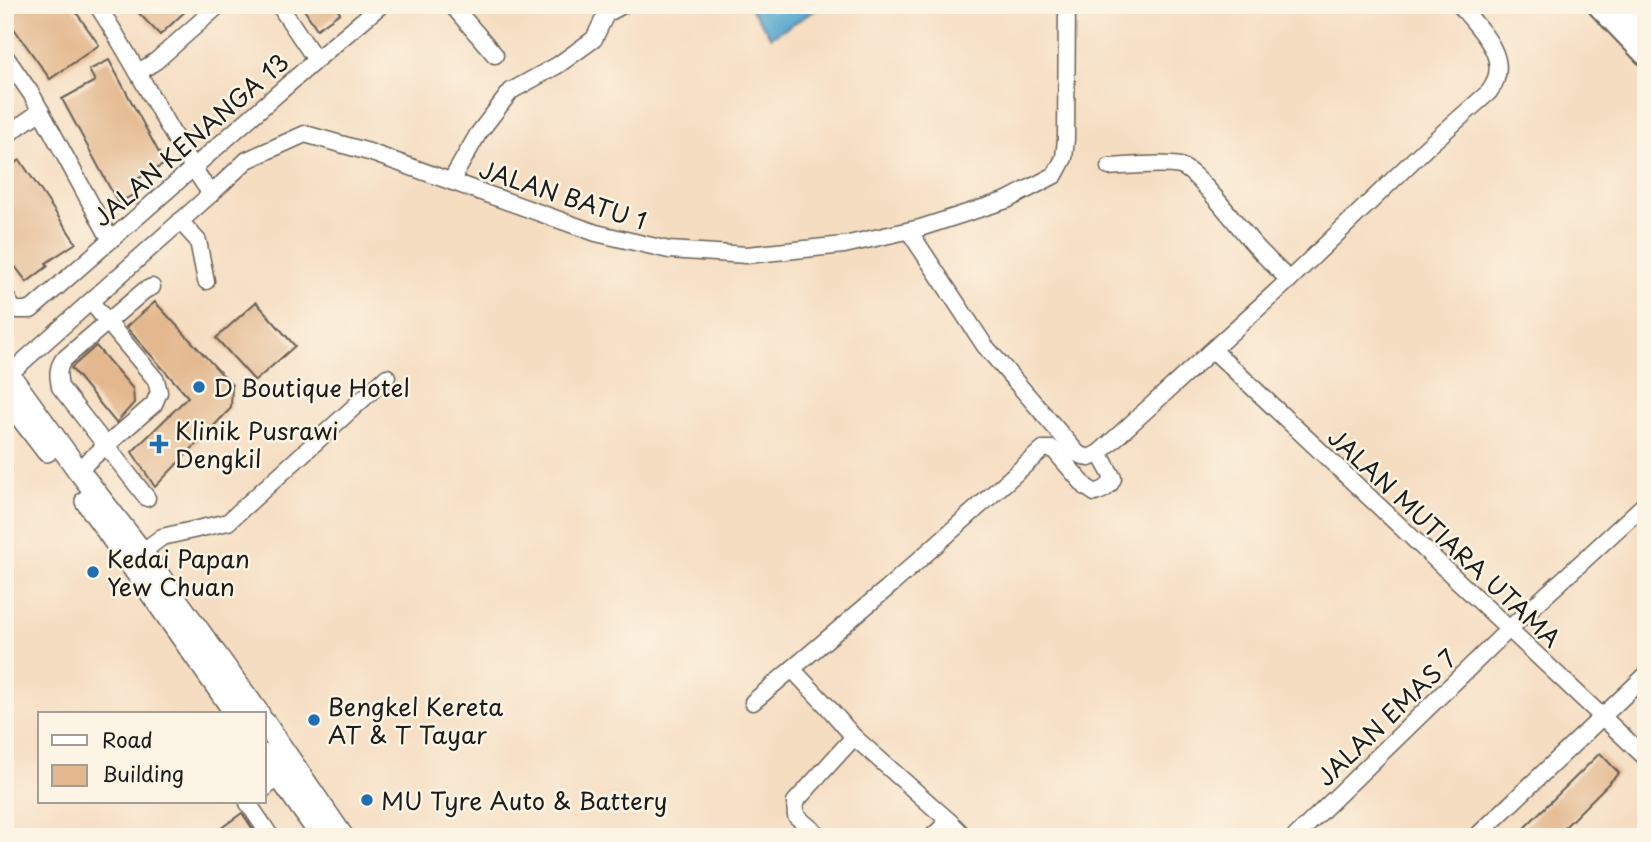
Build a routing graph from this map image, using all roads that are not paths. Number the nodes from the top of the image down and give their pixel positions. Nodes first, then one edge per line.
1 (97, 5) edge
2 (219, 5) edge
3 (279, 5) edge
4 (381, 5) edge
5 (452, 5) edge
6 (624, 5) edge
7 (1067, 5) edge
8 (1460, 5) edge
9 (1600, 5) edge
10 (1630, 5) edge
11 (605, 10) edge
12 (1646, 22) edge
13 (1646, 53) edge
14 (495, 55) dead end
15 (5, 57) edge
16 (316, 60) junction
17 (139, 72) junction
18 (41, 111) junction
19 (5, 136) edge
20 (1109, 167) dead end
21 (192, 168) junction
22 (451, 181) junction
23 (211, 194) junction
24 (180, 221) junction
25 (909, 231) junction
26 (110, 239) junction
27 (206, 281) dead end
28 (1289, 281) junction
29 (152, 287) dead end
30 (5, 296) edge
31 (91, 302) junction
32 (108, 323) junction
33 (1213, 350) junction
34 (7, 372) edge
35 (387, 377) dead end
36 (5, 396) edge
37 (106, 446) junction
38 (1099, 453) junction
39 (78, 470) junction
40 (147, 498) dead end
41 (1646, 503) edge
42 (142, 551) junction
43 (1509, 629) junction
44 (792, 669) junction
45 (1646, 675) edge
46 (753, 702) dead end
47 (235, 712) edge
48 (257, 712) edge
49 (1603, 717) junction
50 (266, 725) edge
51 (854, 737) junction
52 (1646, 758) edge
53 (266, 762) edge
54 (272, 783) edge
55 (249, 804) edge
56 (949, 821) junction
57 (271, 837) edge
58 (322, 837) edge
59 (343, 837) edge
60 (821, 837) edge
61 (932, 837) edge
62 (965, 837) edge
63 (1295, 837) edge
64 (1476, 837) edge

1 - 17 street
2 - 17 street
3 - 16 street
4 - 16 street, JALAN KENANGA 13
5 - 14 street
6 - 11 street
7 - 25 street, JALAN BATU 1
8 - 28 street
9 - 13 highway
10 - 12 highway
11 - 22 street
15 - 18 street
16 - 21 street, JALAN KENANGA 13
17 - 21 street
18 - 19 street
18 - 26 street
20 - 28 street
21 - 23 street
21 - 26 street, JALAN KENANGA 13
22 - 23 street, JALAN BATU 1
22 - 25 street, JALAN BATU 1
23 - 24 street, JALAN BATU 1
24 - 27 street
24 - 31 street, JALAN BATU 1
25 - 38 street
26 - 30 street, JALAN KENANGA 13
28 - 33 street
29 - 32 street
31 - 32 street
31 - 34 street, JALAN BATU 1
32 - 37 street
32 - 37 street
33 - 38 street
33 - 43 street, JALAN MUTIARA UTAMA
34 - 39 main road
35 - 42 street
36 - 47 main road
37 - 39 street
37 - 40 street
38 - 44 street
39 - 42 main road
41 - 43 street, JALAN EMAS 7
42 - 48 main road
43 - 49 street, JALAN MUTIARA UTAMA
43 - 63 street, JALAN EMAS 7
44 - 46 street
44 - 51 street
45 - 49 street
49 - 52 street, JALAN MUTIARA UTAMA
49 - 64 street
50 - 59 main road
51 - 56 street
51 - 60 street
53 - 54 main road
54 - 58 main road
55 - 57 street
56 - 61 street
56 - 62 street

